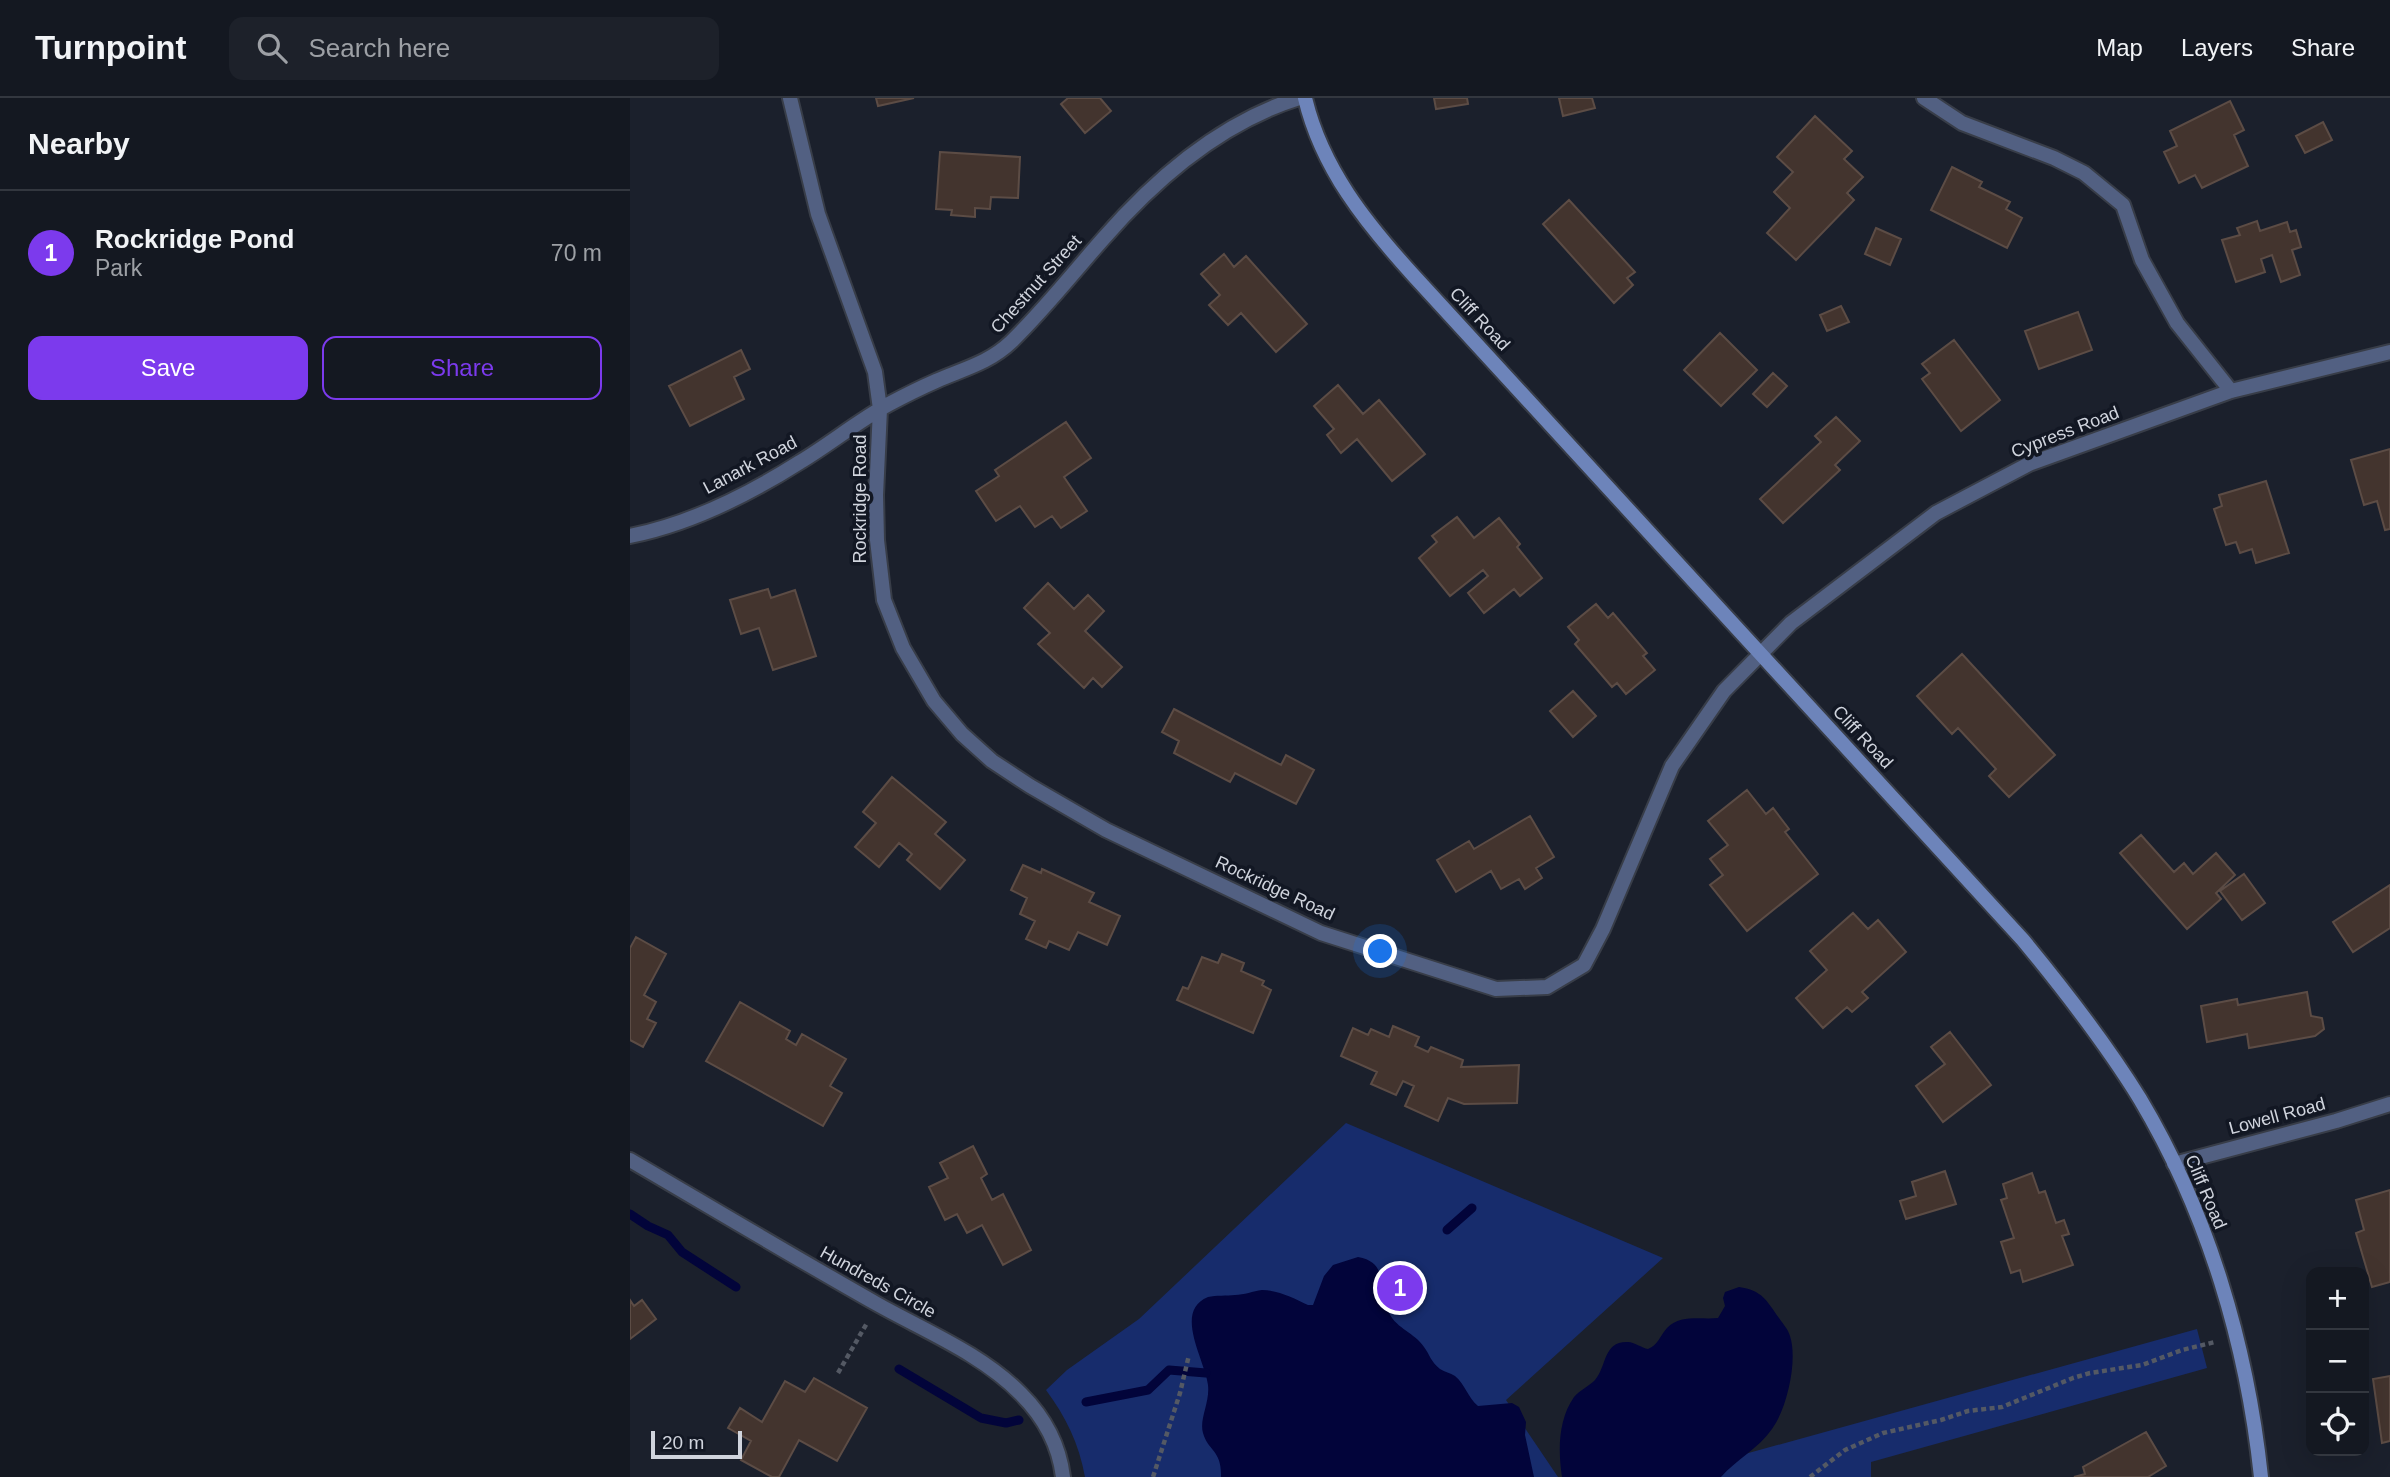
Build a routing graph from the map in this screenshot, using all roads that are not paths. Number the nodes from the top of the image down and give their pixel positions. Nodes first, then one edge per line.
1 (790, 98) edge
2 (1299, 98) edge
3 (1305, 98) edge
4 (1924, 98) edge
5 (2390, 352) edge
6 (2231, 391) junction
7 (880, 409) junction
8 (630, 536) edge
9 (1759, 653) junction
10 (2390, 1104) edge
11 (630, 1160) edge
12 (2174, 1164) junction
13 (1063, 1477) edge
14 (2261, 1477) edge

1 - 7 street
2 - 7 street, Chestnut Street
3 - 9 street, Cliff Road
4 - 6 street
5 - 6 street, Cypress Road
6 - 9 street, Cypress Road
7 - 8 street, Lanark Road
7 - 9 street, Rockridge Road
9 - 12 street, Cliff Road
10 - 12 street, Lowell Road
11 - 13 street, Hundreds Circle
12 - 14 street, Cliff Road

